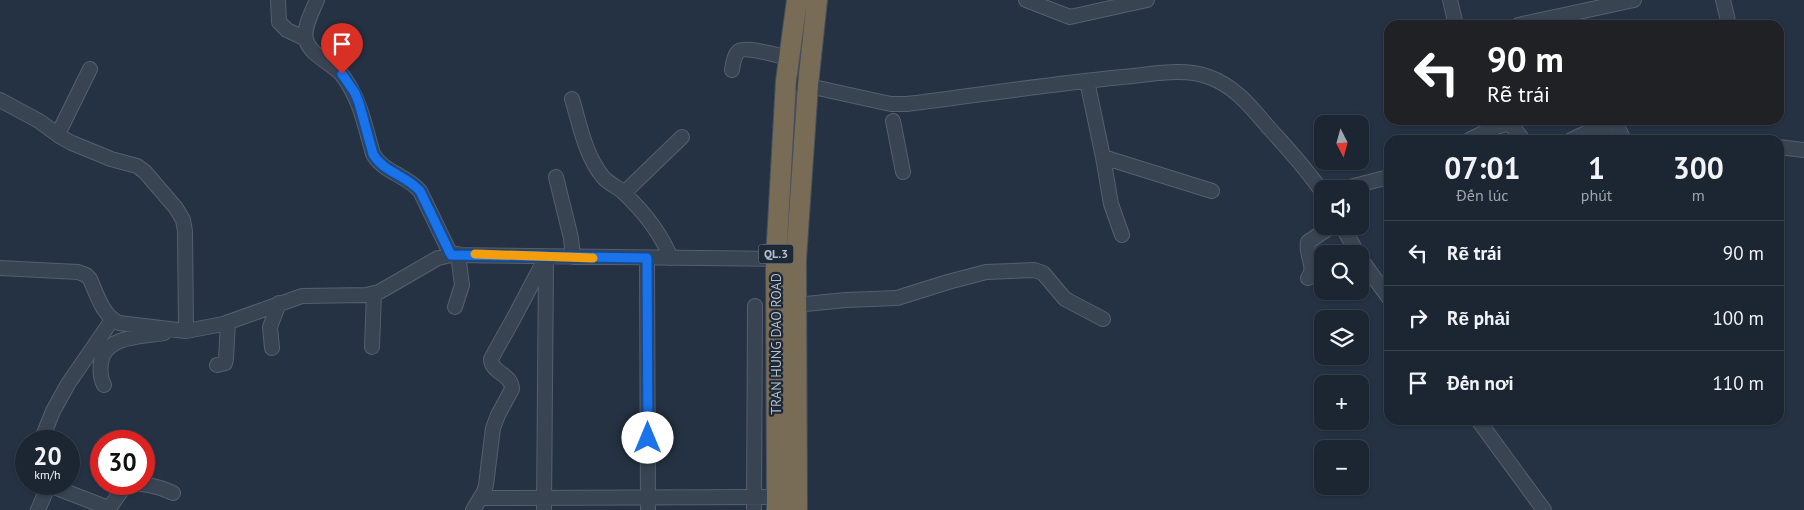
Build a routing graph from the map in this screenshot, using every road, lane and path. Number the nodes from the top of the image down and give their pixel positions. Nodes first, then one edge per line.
1 (278, 0) edge
2 (317, 0) edge
3 (797, 0) edge
4 (817, 0) edge
5 (1026, 0) edge
6 (1147, 0) edge
7 (1450, 0) edge
8 (1634, 0) edge
9 (1723, 0) edge
10 (1455, 20) edge
11 (1541, 20) edge
12 (1727, 20) edge
13 (306, 39) junction
14 (789, 58) junction
15 (90, 69) dead end
16 (732, 70) dead end
17 (786, 80) junction
18 (1087, 81) junction
19 (808, 85) junction
20 (572, 99) dead end
21 (0, 100) edge
22 (892, 112) junction
23 (1501, 125) edge
24 (1509, 125) edge
25 (58, 134) junction
26 (1480, 135) edge
27 (1519, 135) edge
28 (1582, 135) edge
29 (1622, 135) edge
30 (682, 137) dead end
31 (1784, 148) edge
32 (1804, 150) edge
33 (1104, 157) junction
34 (903, 172) dead end
35 (556, 176) dead end
36 (1384, 178) edge
37 (1314, 180) edge
38 (1369, 182) edge
39 (1212, 191) dead end
40 (624, 193) junction
41 (1122, 235) dead end
42 (1318, 235) edge
43 (454, 254) junction
44 (546, 257) junction
45 (573, 257) junction
46 (647, 258) junction
47 (671, 258) junction
48 (776, 259) junction
49 (0, 268) edge
50 (1369, 270) edge
51 (1308, 278) dead end
52 (1384, 291) edge
53 (374, 293) junction
54 (279, 303) junction
55 (795, 305) junction
56 (755, 306) dead end
57 (455, 307) dead end
58 (1103, 319) dead end
59 (112, 320) junction
60 (228, 322) junction
61 (182, 331) junction
62 (272, 348) dead end
63 (372, 348) dead end
64 (217, 365) dead end
65 (104, 385) dead end
66 (1482, 425) edge
67 (45, 430) edge
68 (173, 493) dead end
69 (44, 495) edge
70 (76, 495) edge
71 (754, 503) edge
72 (777, 503) edge
73 (477, 504) edge
74 (544, 504) edge
75 (648, 504) edge
76 (38, 510) edge
77 (796, 510) edge
78 (1544, 510) edge

1 - 13 street
2 - 13 street
3 - 14 highway, TRAN HUNG DAO ROAD / QL.3
4 - 19 highway, TRAN HUNG DAO ROAD / QL.3
5 - 6 street
7 - 10 street
8 - 11 street
9 - 12 street
13 - 43 street
14 - 16 street
14 - 17 highway, TRAN HUNG DAO ROAD / QL.3
15 - 25 street
17 - 19 street
17 - 48 highway, TRAN HUNG DAO ROAD / QL.3
18 - 22 street
18 - 33 street
18 - 37 street
19 - 22 street
19 - 55 highway, TRAN HUNG DAO ROAD / QL.3
20 - 40 street
21 - 25 street
22 - 34 street
23 - 26 street
24 - 27 street
25 - 61 street
28 - 29 street
30 - 40 street
31 - 32 street
33 - 39 street
33 - 41 street
35 - 45 street
36 - 38 street
40 - 47 street
42 - 51 street
43 - 44 street
43 - 53 street
43 - 57 street
44 - 45 street
44 - 73 street
44 - 74 street
45 - 46 street
46 - 47 street
46 - 75 street
47 - 48 street
48 - 72 highway, TRAN HUNG DAO ROAD / QL.3
49 - 59 street
50 - 52 street
53 - 54 street
53 - 63 street
54 - 60 street
54 - 62 street
55 - 58 street
55 - 77 highway, TRAN HUNG DAO ROAD / QL.3
56 - 71 street
59 - 61 street
59 - 67 street
60 - 61 street
60 - 64 street
61 - 65 street
66 - 78 street
68 - 70 street
69 - 76 street
71 - 72 street
71 - 75 street
73 - 74 street
74 - 75 street

